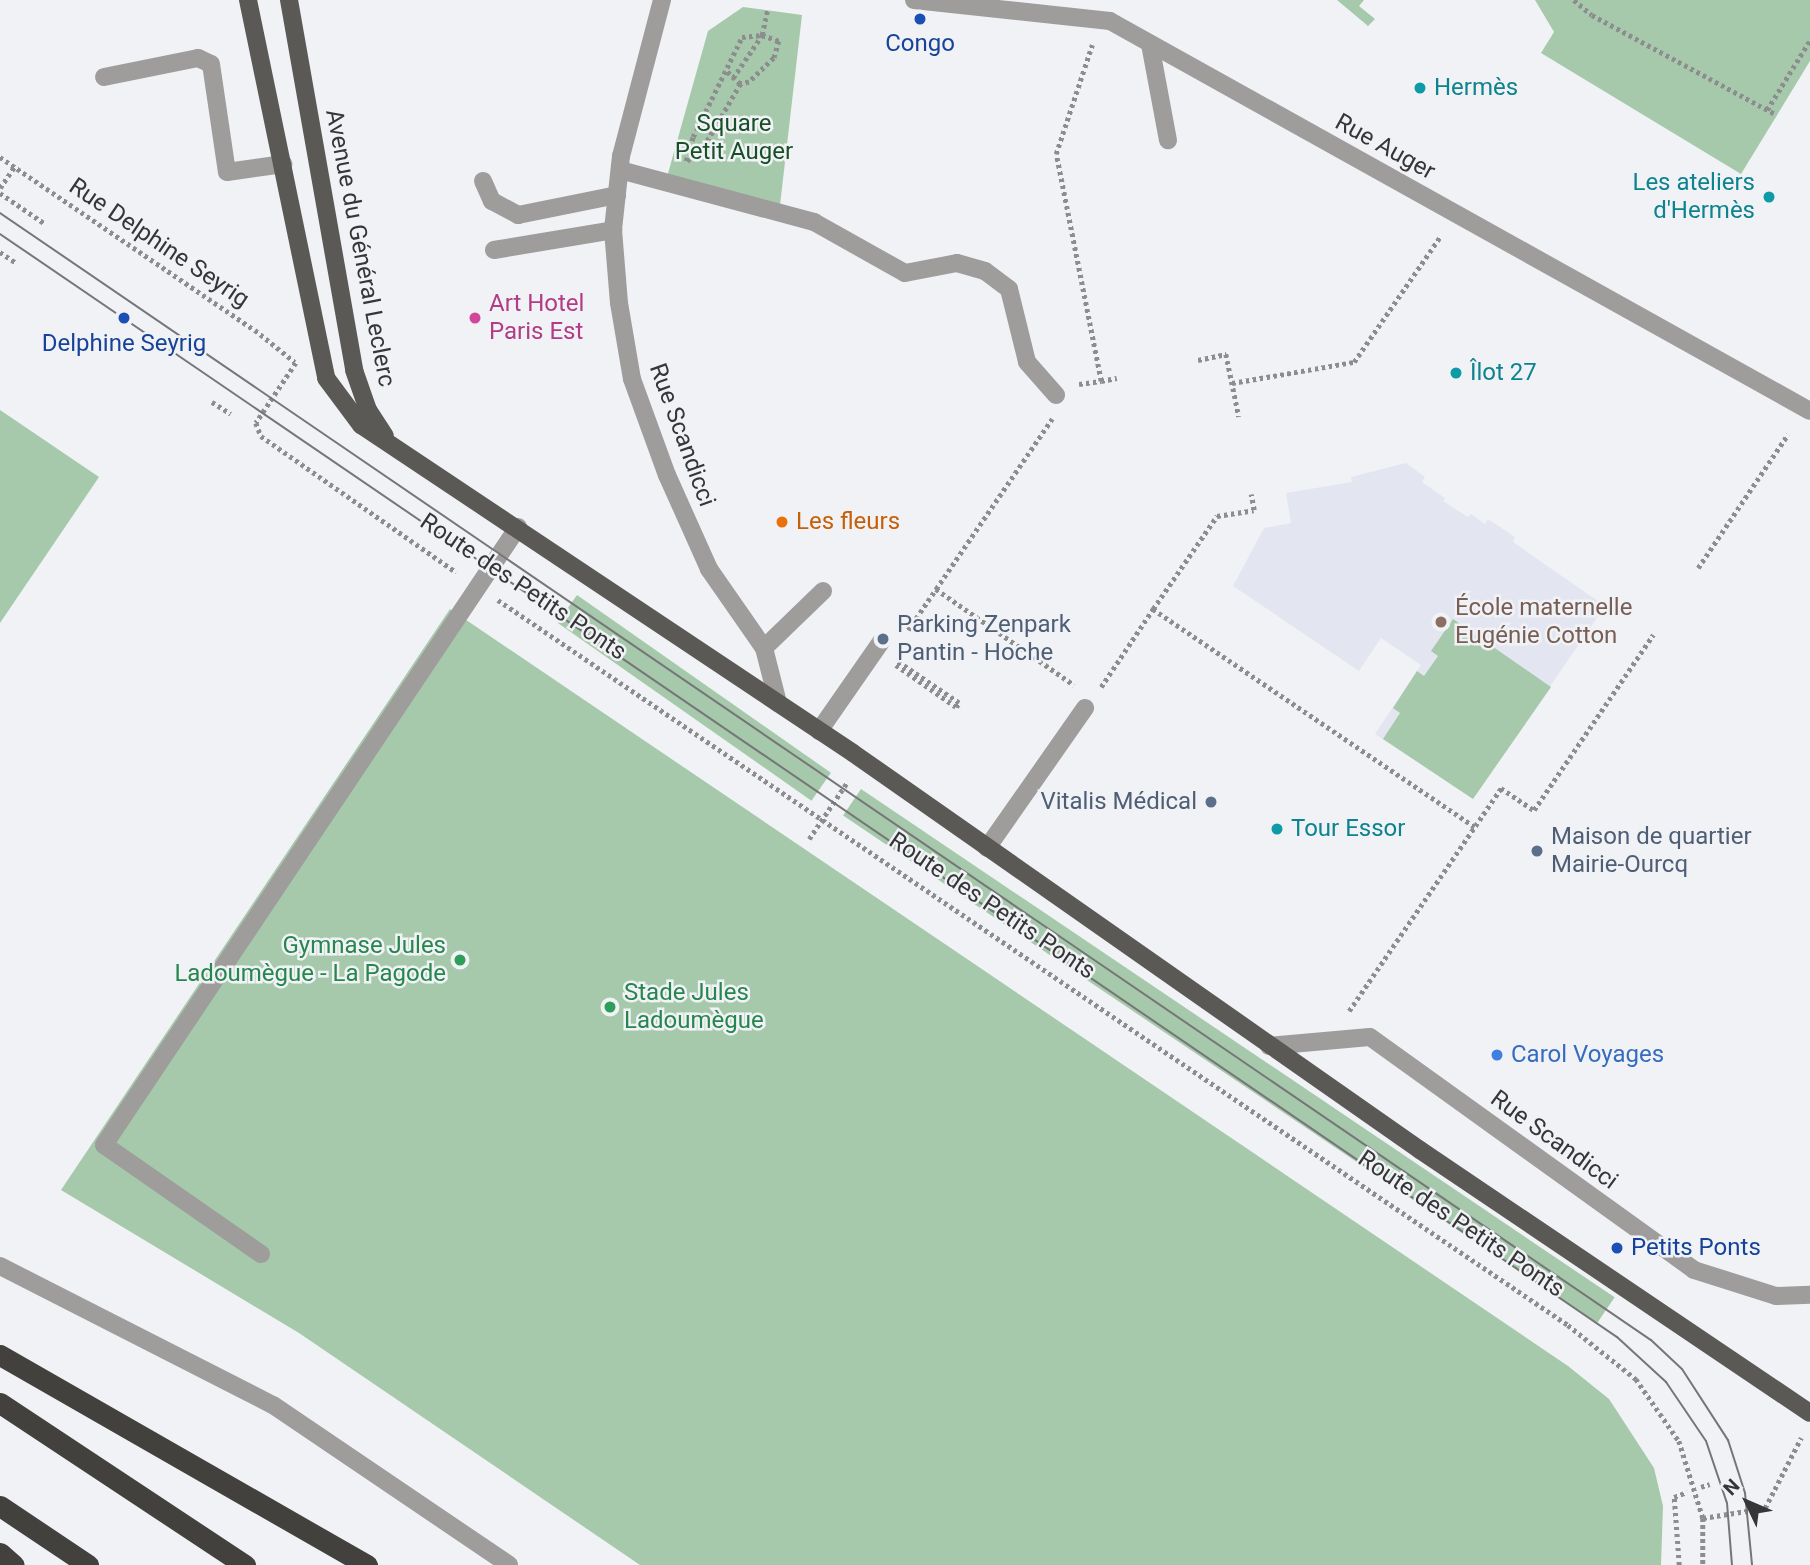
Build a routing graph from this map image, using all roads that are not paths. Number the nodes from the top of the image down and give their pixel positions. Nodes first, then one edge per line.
1 (248, 0) edge
2 (289, 0) edge
3 (662, 0) edge
4 (914, 0) edge
5 (1035, 6) edge
6 (1150, 44) junction
7 (104, 77) dead end
8 (1168, 140) dead end
9 (283, 164) junction
10 (620, 170) junction
11 (483, 181) dead end
12 (617, 195) junction
13 (613, 230) junction
14 (494, 250) dead end
15 (1053, 392) road end
16 (1810, 411) edge
17 (389, 442) junction
18 (517, 527) junction
19 (823, 591) dead end
20 (764, 648) junction
21 (883, 649) road end
22 (1087, 699) road end
23 (778, 704) junction
24 (819, 731) junction
25 (988, 848) junction
26 (1269, 1045) junction
27 (261, 1254) dead end
28 (0, 1266) edge
29 (1810, 1295) edge
30 (0, 1355) edge
31 (0, 1403) edge
32 (1807, 1421) edge
33 (0, 1506) edge
34 (0, 1553) edge
35 (14, 1565) edge
36 (88, 1565) edge
37 (245, 1565) edge
38 (368, 1565) edge
39 (509, 1565) edge

1 - 9 main road, Avenue du Général Leclerc
2 - 17 main road, Avenue du Général Leclerc
3 - 10 street, Rue Scandicci
4 - 5 street, Rue Auger
5 - 6 street, Rue Auger
6 - 8 street
6 - 16 street, Rue Auger
7 - 9 street
9 - 17 main road, Avenue du Général Leclerc
10 - 12 street, Rue Scandicci
10 - 15 street
11 - 12 street
12 - 13 street, Rue Scandicci
13 - 14 street
13 - 20 street, Rue Scandicci
17 - 18 main road, Route des Petits Ponts
18 - 23 main road, Route des Petits Ponts
18 - 27 street
19 - 20 street
20 - 23 street, Rue Scandicci
21 - 24 street
22 - 25 street
23 - 24 main road, Route des Petits Ponts
24 - 25 main road, Route des Petits Ponts
25 - 26 main road, Route des Petits Ponts
26 - 29 street, Rue Scandicci
26 - 32 main road, Route des Petits Ponts
28 - 39 street
30 - 38 highway
31 - 37 highway
33 - 36 highway
34 - 35 highway

